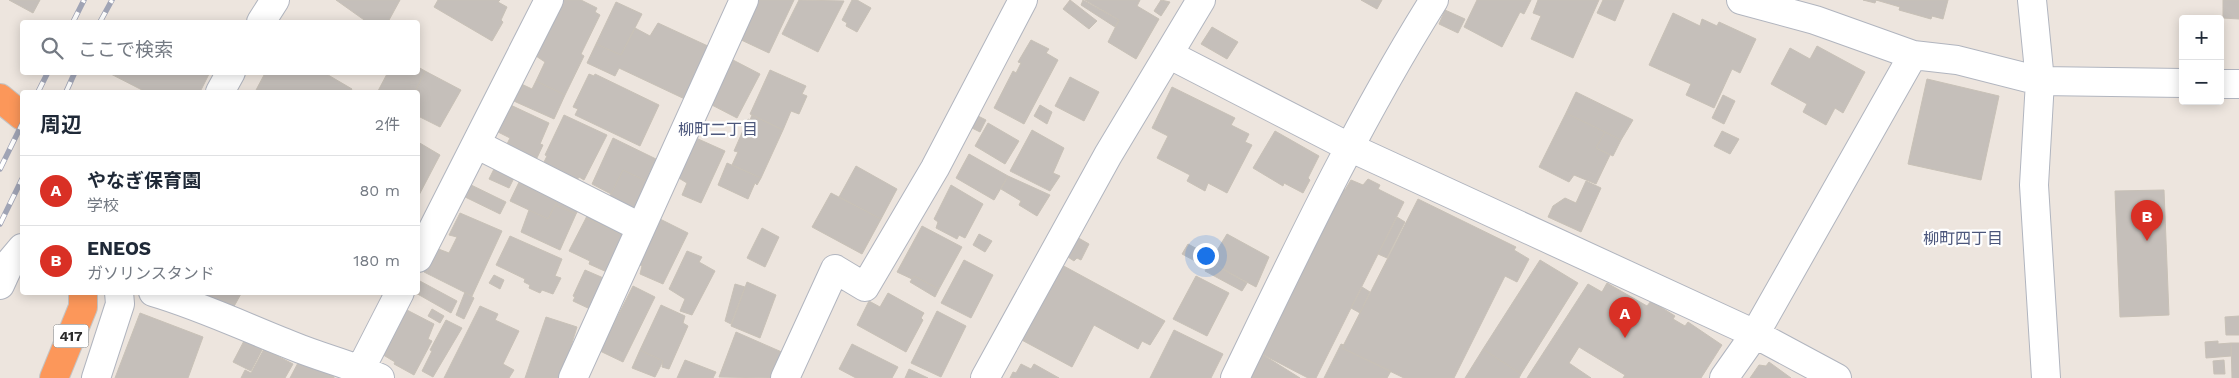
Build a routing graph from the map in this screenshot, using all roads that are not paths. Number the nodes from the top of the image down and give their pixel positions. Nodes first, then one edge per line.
1 (275, 0) edge
2 (549, 0) edge
3 (744, 0) edge
4 (1023, 0) edge
5 (1201, 0) edge
6 (1434, 0) edge
7 (1741, 0) edge
8 (2032, 0) edge
9 (262, 20) edge
10 (1170, 55) junction
11 (1913, 55) junction
12 (229, 75) edge
13 (2040, 81) junction
14 (2179, 84) edge
15 (2224, 84) edge
16 (2239, 84) edge
17 (221, 90) edge
18 (0, 98) edge
19 (20, 114) edge
20 (476, 144) junction
21 (1349, 147) junction
22 (640, 228) junction
23 (20, 250) edge
24 (420, 254) edge
25 (0, 285) edge
26 (83, 295) edge
27 (119, 295) edge
28 (164, 295) edge
29 (399, 295) edge
30 (1755, 334) junction
31 (366, 375) edge
32 (54, 378) edge
33 (96, 378) edge
34 (573, 378) edge
35 (785, 378) edge
36 (985, 378) edge
37 (1235, 378) edge
38 (1724, 378) edge
39 (1837, 378) edge
40 (2046, 378) edge

1 - 9 street
2 - 20 street
3 - 22 street
4 - 35 street
5 - 10 street
6 - 21 street
7 - 11 street
8 - 13 street
10 - 21 street
10 - 36 street
11 - 13 street
11 - 30 street
12 - 17 street
13 - 14 street
13 - 40 street
15 - 16 street
18 - 19 highway
20 - 22 street
20 - 24 street
21 - 30 street
21 - 37 street
22 - 34 street
23 - 25 street
26 - 32 highway, 417
27 - 33 street
28 - 31 street
29 - 31 street
30 - 38 street
30 - 39 street

